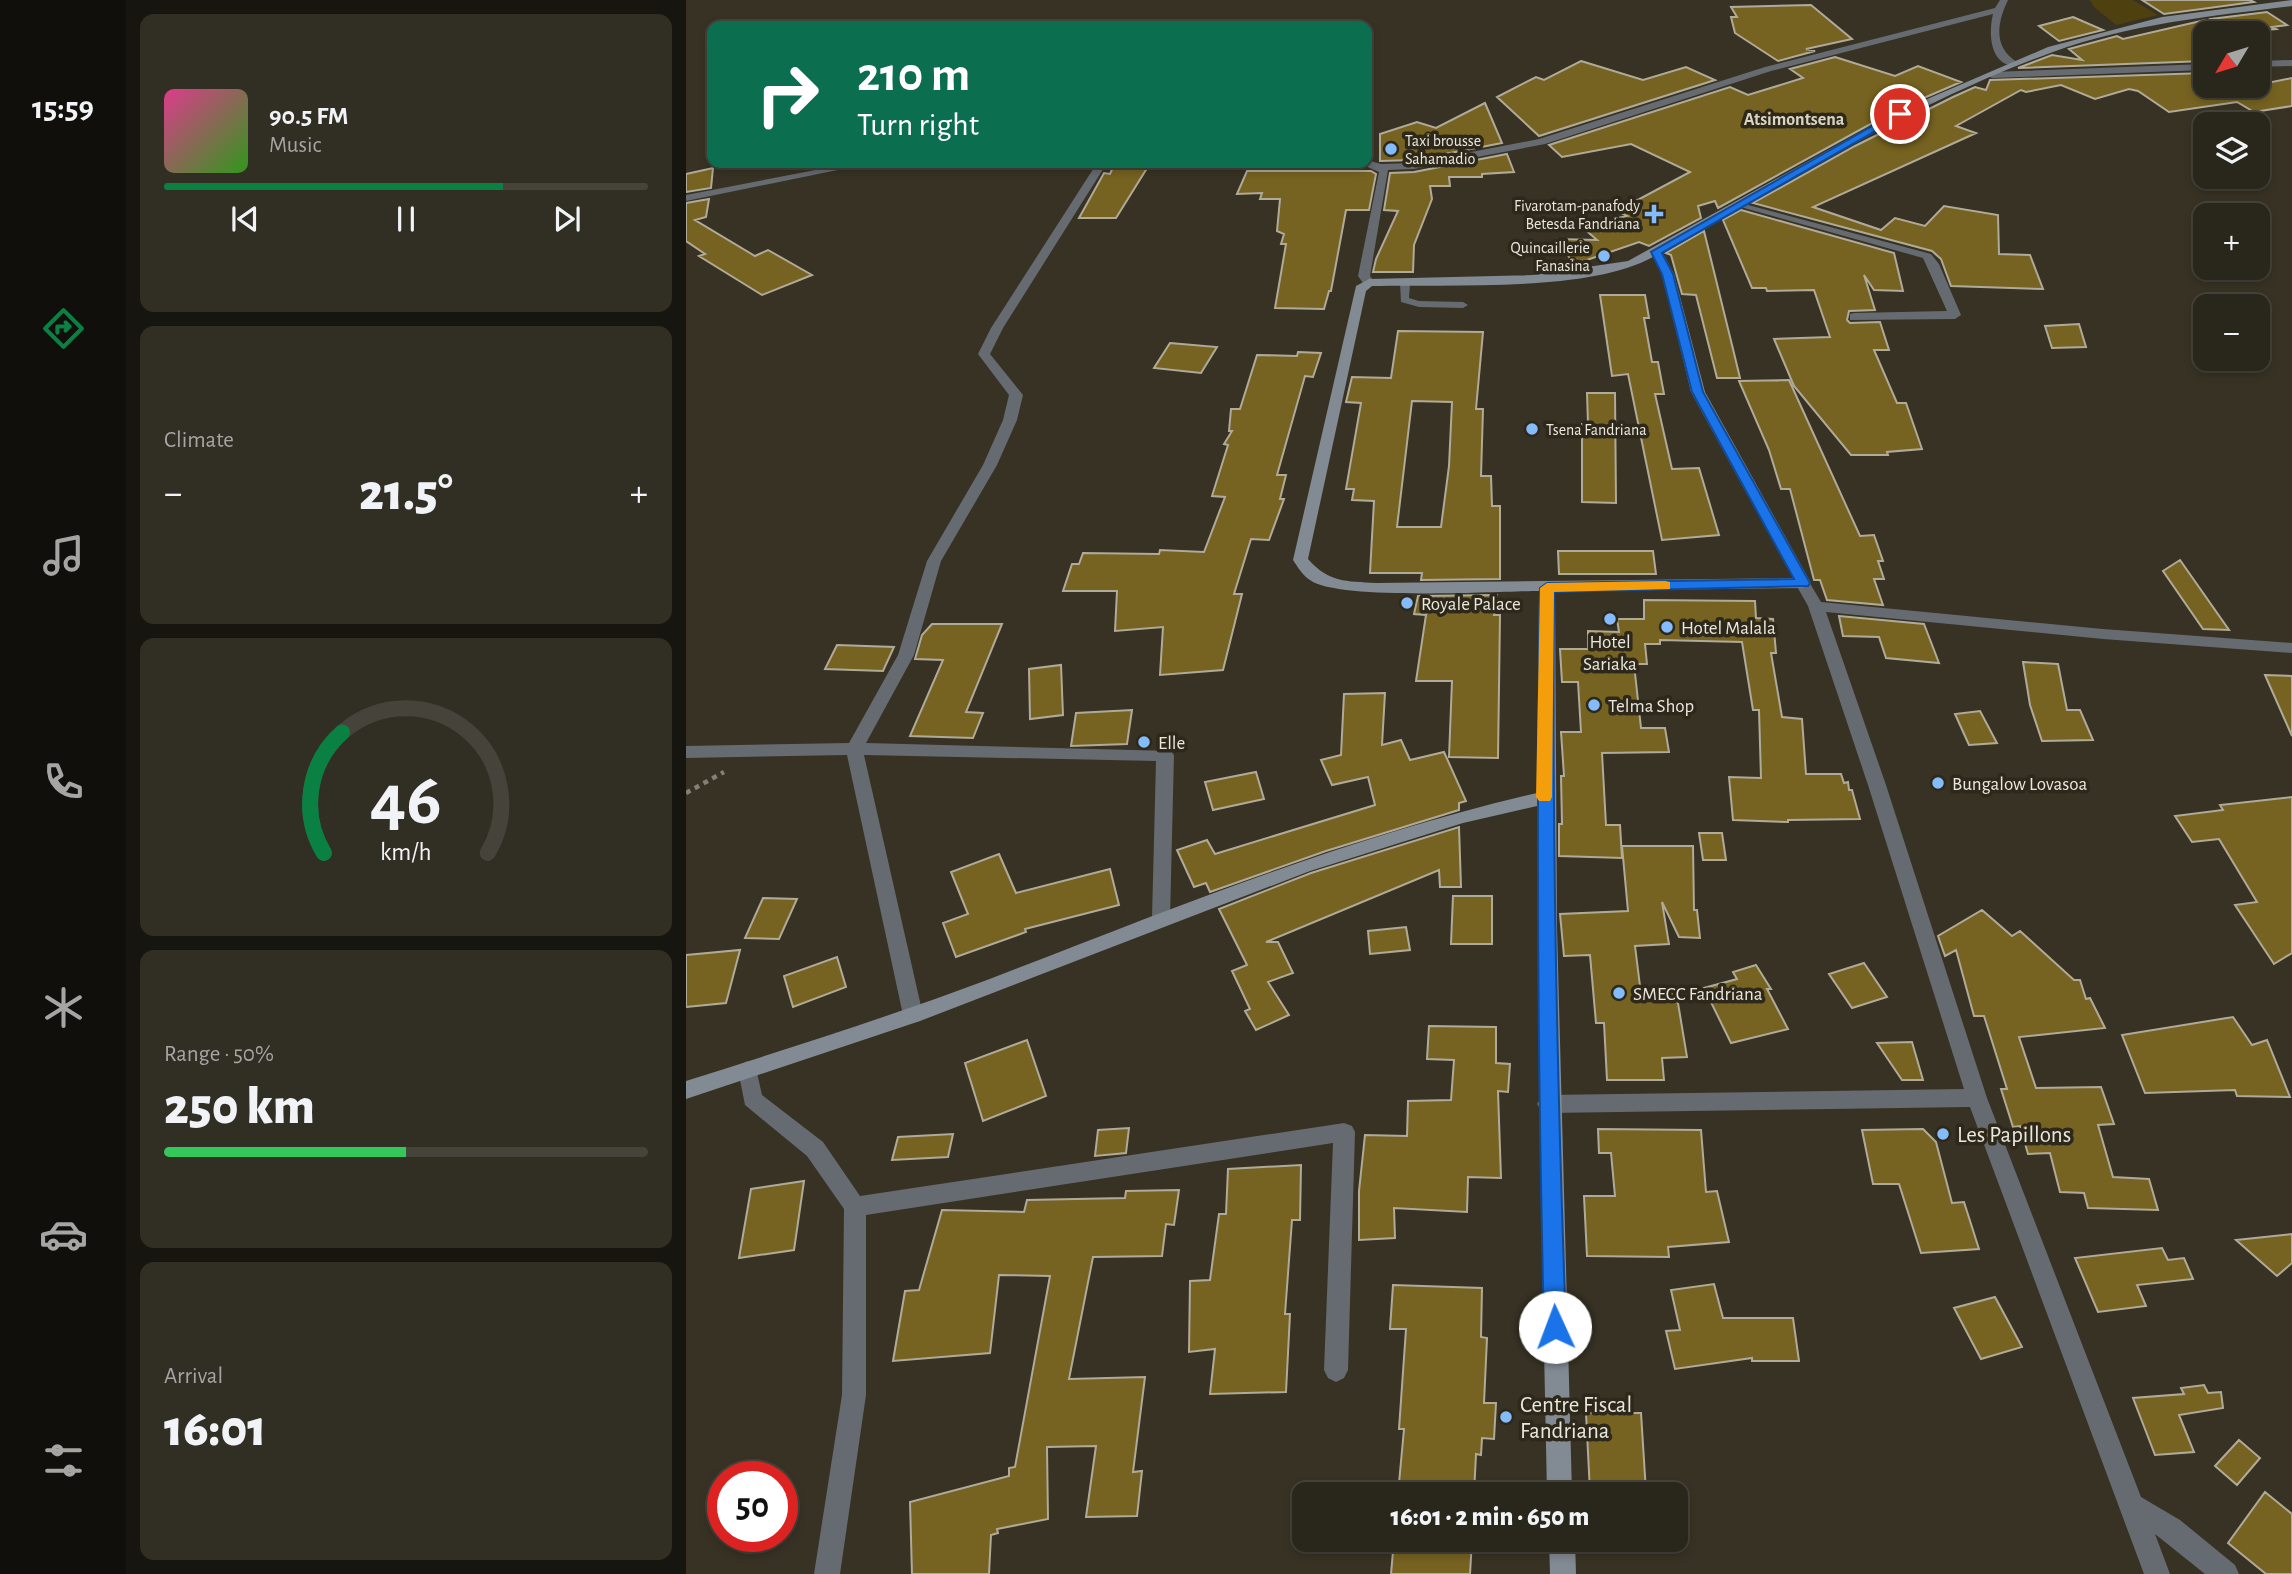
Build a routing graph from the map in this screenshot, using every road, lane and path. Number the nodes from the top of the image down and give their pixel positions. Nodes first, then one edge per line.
1 (2292, 3) edge
2 (2001, 5) edge
3 (1968, 20) junction
4 (1995, 25) junction
5 (2292, 62) edge
6 (2270, 63) edge
7 (2014, 65) junction
8 (2193, 67) edge
9 (1992, 75) junction
10 (1372, 164) edge
11 (1381, 167) junction
12 (841, 168) edge
13 (1099, 168) edge
14 (686, 198) edge
15 (1741, 204) junction
16 (1656, 252) junction
17 (1405, 282) junction
18 (1369, 283) junction
19 (1463, 305) dead end
20 (1854, 317) dead end
21 (1803, 583) junction
22 (1547, 588) junction
23 (1816, 606) junction
24 (2292, 648) edge
25 (854, 749) junction
26 (686, 752) edge
27 (1544, 798) junction
28 (1161, 918) junction
29 (913, 1015) junction
30 (748, 1070) junction
31 (686, 1090) edge
32 (1977, 1098) junction
33 (1548, 1104) junction
34 (855, 1207) junction
35 (1336, 1370) dead end
36 (1560, 1482) edge
37 (2134, 1507) junction
38 (1562, 1552) edge
39 (827, 1574) edge
40 (1563, 1574) edge
41 (2157, 1574) edge
42 (2226, 1574) edge

1 - 7 main road
2 - 3 street
2 - 4 street
3 - 4 street
3 - 11 street
4 - 7 street
5 - 6 street
7 - 9 main road
8 - 9 street
9 - 15 main road
10 - 11 street
11 - 18 street
12 - 14 street
13 - 25 street
15 - 16 main road
15 - 20 street
16 - 17 main road
16 - 21 main road
17 - 18 main road
17 - 19 lane
18 - 22 main road
21 - 22 main road
21 - 23 street
22 - 27 main road
23 - 24 street
23 - 32 street
25 - 26 street
25 - 28 street
25 - 29 street
27 - 28 main road
27 - 33 main road
28 - 29 main road
29 - 30 main road
30 - 31 main road
30 - 34 street
32 - 33 street
32 - 37 street
33 - 36 main road
34 - 35 street
34 - 39 street
37 - 41 street
37 - 42 street
38 - 40 main road

